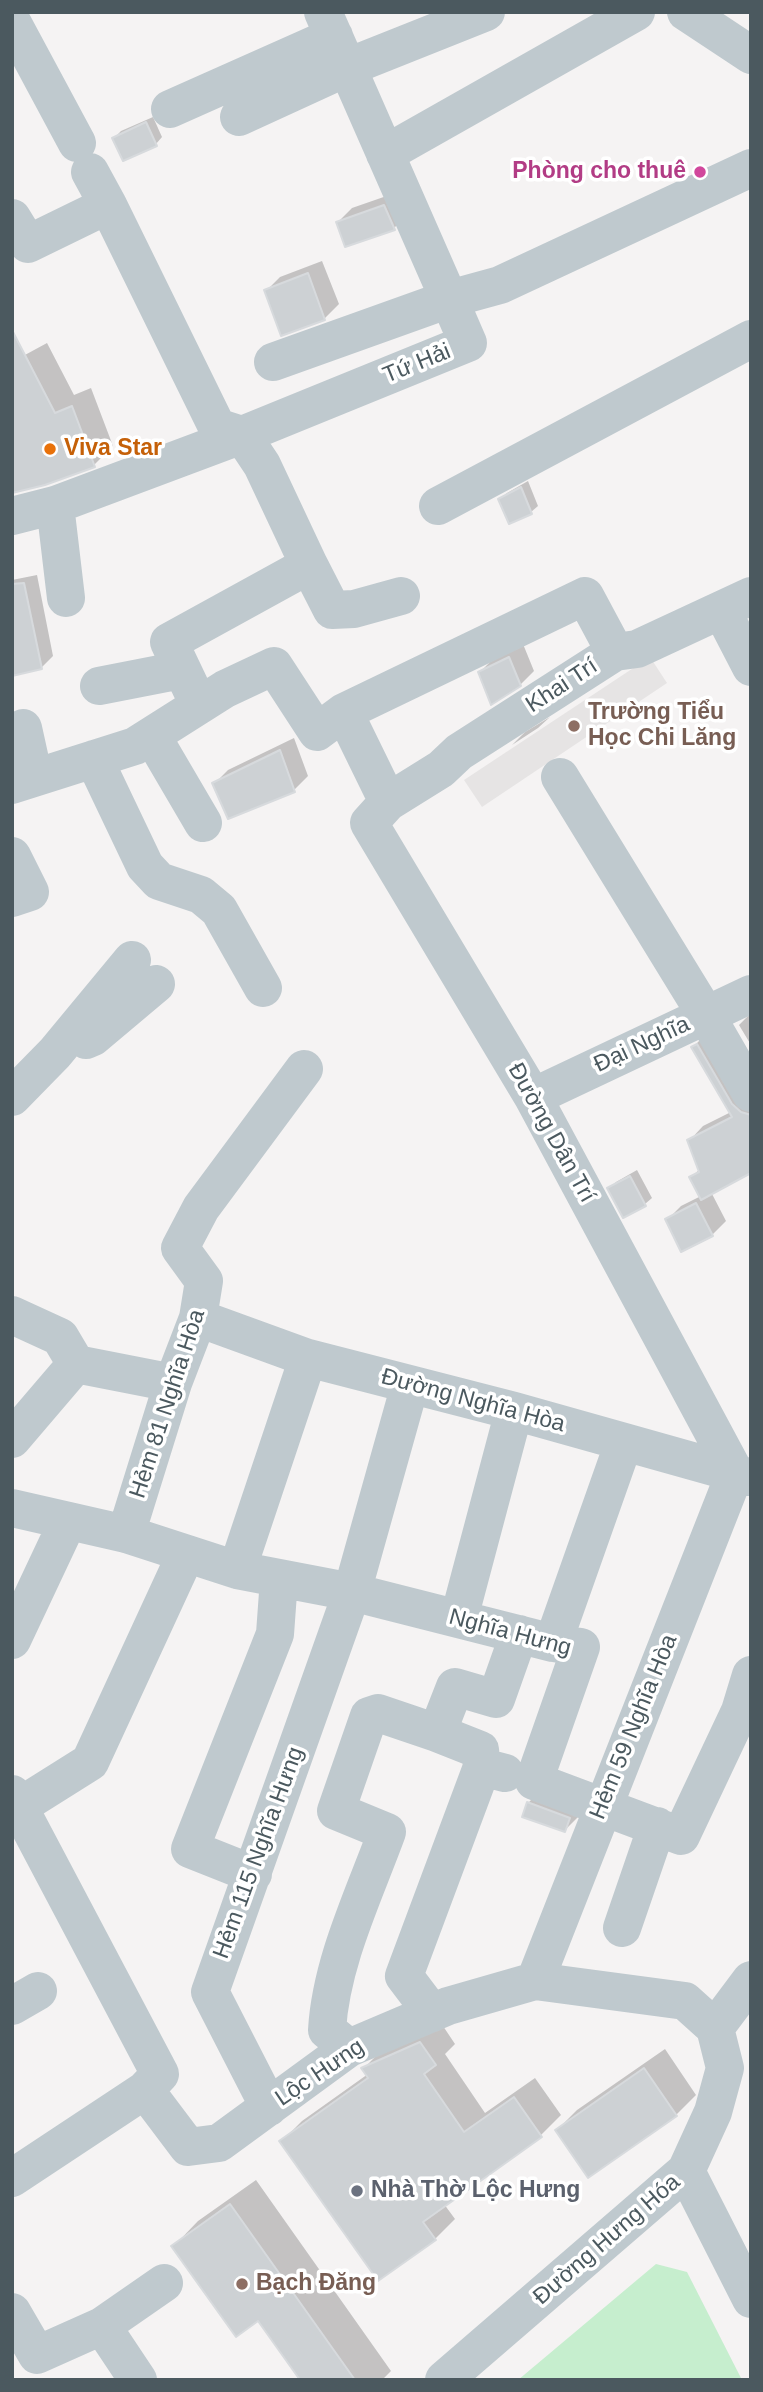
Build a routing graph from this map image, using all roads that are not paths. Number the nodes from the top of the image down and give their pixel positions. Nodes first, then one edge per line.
1 (486, 12) edge
2 (636, 12) edge
3 (686, 12) edge
4 (12, 22) edge
5 (335, 39) edge
6 (751, 55) edge
7 (170, 109) dead end
8 (239, 117) dead end
9 (385, 154) junction
10 (751, 168) edge
11 (108, 205) junction
12 (12, 218) edge
13 (449, 299) junction
14 (751, 339) edge
15 (273, 362) dead end
16 (242, 435) junction
17 (55, 505) junction
18 (438, 506) dead end
19 (12, 516) edge
20 (309, 565) junction
21 (401, 596) dead end
22 (66, 598) dead end
23 (736, 604) edge
24 (615, 652) junction
25 (751, 667) edge
26 (181, 670) junction
27 (99, 687) dead end
28 (199, 705) junction
29 (344, 712) junction
30 (23, 728) dead end
31 (152, 736) junction
32 (94, 759) junction
33 (560, 777) dead end
34 (23, 781) edge
35 (388, 802) junction
36 (203, 823) dead end
37 (12, 856) edge
38 (12, 898) edge
39 (144, 972) dead end
40 (263, 988) dead end
41 (751, 995) edge
42 (706, 1014) junction
43 (304, 1069) dead end
44 (751, 1093) edge
45 (12, 1097) edge
46 (533, 1097) junction
47 (12, 1315) edge
48 (198, 1318) junction
49 (308, 1358) junction
50 (76, 1364) junction
51 (173, 1383) junction
52 (410, 1385) junction
53 (514, 1411) junction
54 (12, 1439) edge
55 (624, 1443) junction
56 (743, 1475) edge
57 (12, 1508) edge
58 (68, 1521) junction
59 (127, 1534) junction
60 (186, 1554) junction
61 (237, 1570) junction
62 (279, 1579) junction
63 (352, 1592) junction
64 (459, 1618) junction
65 (536, 1638) junction
66 (12, 1640) edge
67 (751, 1675) edge
68 (745, 1713) edge
69 (437, 1733) junction
70 (482, 1767) junction
71 (534, 1781) junction
72 (16, 1800) edge
73 (603, 1806) junction
74 (657, 1826) junction
75 (253, 1874) junction
76 (622, 1927) dead end
77 (751, 1980) edge
78 (535, 1981) junction
79 (432, 2012) junction
80 (715, 2028) junction
81 (349, 2048) junction
82 (145, 2090) junction
83 (269, 2107) junction
84 (686, 2171) junction
85 (12, 2178) edge
86 (164, 2283) dead end
87 (751, 2299) edge
88 (12, 2312) edge
89 (102, 2326) junction
90 (138, 2380) edge
91 (444, 2380) edge

1 - 5 street
2 - 9 street
3 - 6 street
4 - 11 street
5 - 7 street
5 - 8 street
5 - 9 street
9 - 13 street
10 - 13 street
11 - 12 street
11 - 16 street
13 - 15 street
13 - 16 street, Tứ Hải
14 - 18 street
16 - 17 street, Tứ Hải
16 - 20 street
17 - 19 street, Tứ Hải
17 - 22 street
20 - 21 street
20 - 26 street
23 - 24 street, Khai Trí
23 - 25 street
24 - 29 street
24 - 35 street, Khai Trí
26 - 27 street
26 - 28 street
28 - 29 street
28 - 31 street
29 - 35 street
30 - 34 street
31 - 32 street
31 - 36 street
32 - 34 street
32 - 40 street
33 - 42 street
35 - 46 street, Đường Dân Trí
37 - 38 street
39 - 45 street
41 - 42 street, Đại Nghĩa
42 - 44 street
42 - 46 street, Đại Nghĩa
43 - 48 street, Hẻm 81 Nghĩa Hòa
46 - 56 street, Đường Dân Trí
47 - 50 street
48 - 49 street, Đường Nghĩa Hòa
48 - 51 street, Hẻm 81 Nghĩa Hòa
49 - 52 street, Đường Nghĩa Hòa
49 - 61 street
50 - 51 street
50 - 54 street
51 - 59 street, Hẻm 81 Nghĩa Hòa
52 - 53 street, Đường Nghĩa Hòa
52 - 63 street, Hẻm 115 Nghĩa Hưng
53 - 55 street, Đường Nghĩa Hòa
53 - 64 street
55 - 56 street, Đường Nghĩa Hòa
55 - 65 street
56 - 73 street, Hẻm 59 Nghĩa Hòa
57 - 58 street, Nghĩa Hưng
58 - 59 street, Nghĩa Hưng
58 - 66 street
59 - 60 street, Nghĩa Hưng
60 - 61 street, Nghĩa Hưng
60 - 72 street
61 - 62 street, Nghĩa Hưng
62 - 63 street, Nghĩa Hưng
62 - 75 street
63 - 64 street, Nghĩa Hưng
63 - 75 street, Hẻm 115 Nghĩa Hưng
64 - 65 street, Nghĩa Hưng
65 - 69 street
65 - 71 street, Nghĩa Hưng
67 - 68 street
68 - 74 street
69 - 70 street
69 - 81 street
70 - 71 street
70 - 79 street
71 - 73 street
72 - 82 street
73 - 74 street
73 - 78 street, Hẻm 59 Nghĩa Hòa
74 - 76 street
75 - 83 street, Hẻm 115 Nghĩa Hưng
77 - 80 street
78 - 79 street, Lộc Hưng
78 - 80 street, Lộc Hưng
79 - 81 street, Lộc Hưng
80 - 84 street, Đường Hưng Hóa
81 - 83 street, Lộc Hưng
82 - 83 street, Lộc Hưng
82 - 85 street
84 - 87 street
84 - 91 street, Đường Hưng Hóa
86 - 89 street
88 - 89 street
89 - 90 street

